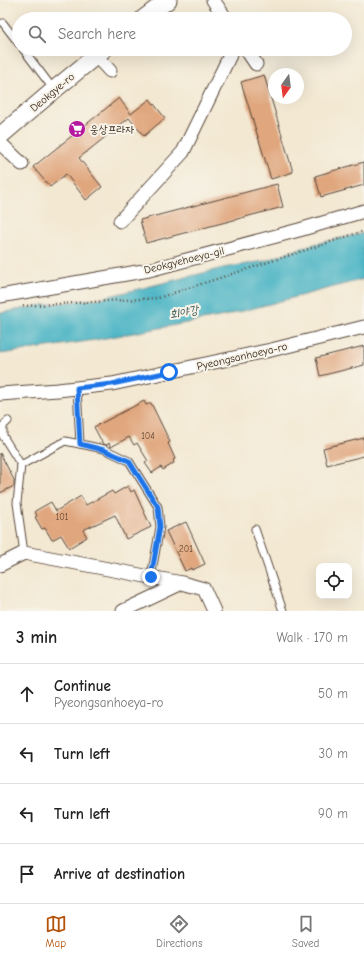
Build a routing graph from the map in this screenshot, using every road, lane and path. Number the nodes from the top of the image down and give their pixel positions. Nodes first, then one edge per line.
1 (168, 0) edge
2 (213, 0) edge
3 (152, 12) edge
4 (221, 12) edge
5 (3, 23) dead end
6 (12, 35) edge
7 (28, 56) edge
8 (95, 56) edge
9 (102, 56) edge
10 (230, 56) edge
11 (251, 56) edge
12 (256, 64) dead end
13 (110, 71) dead end
14 (54, 90) junction
15 (0, 136) edge
16 (0, 143) edge
17 (22, 164) dead end
18 (364, 211) edge
19 (120, 221) dead end
20 (364, 231) edge
21 (0, 296) edge
22 (16, 306) dead end
23 (364, 328) edge
24 (77, 388) junction
25 (0, 394) edge
26 (8, 421) dead end
27 (80, 444) junction
28 (21, 465) junction
29 (255, 529) dead end
30 (24, 553) junction
31 (0, 565) edge
32 (151, 577) junction
33 (182, 583) junction
34 (123, 611) edge
35 (214, 611) edge
36 (283, 611) edge

1 - 3 street
2 - 4 street
5 - 6 lane
7 - 14 lane
8 - 14 street, Deokgye-ro
9 - 13 street
10 - 19 street
11 - 12 street
14 - 15 street, Deokgye-ro
16 - 17 street
18 - 21 street, Deokgyehoeya-gil
20 - 22 path
23 - 24 street, Pyeongsanhoeya-ro
24 - 25 street, Pyeongsanhoeya-ro
24 - 27 lane
26 - 28 lane
27 - 28 lane
27 - 32 lane
28 - 30 lane
29 - 36 lane
30 - 31 street
30 - 32 street
32 - 33 street
33 - 34 street
33 - 35 street

